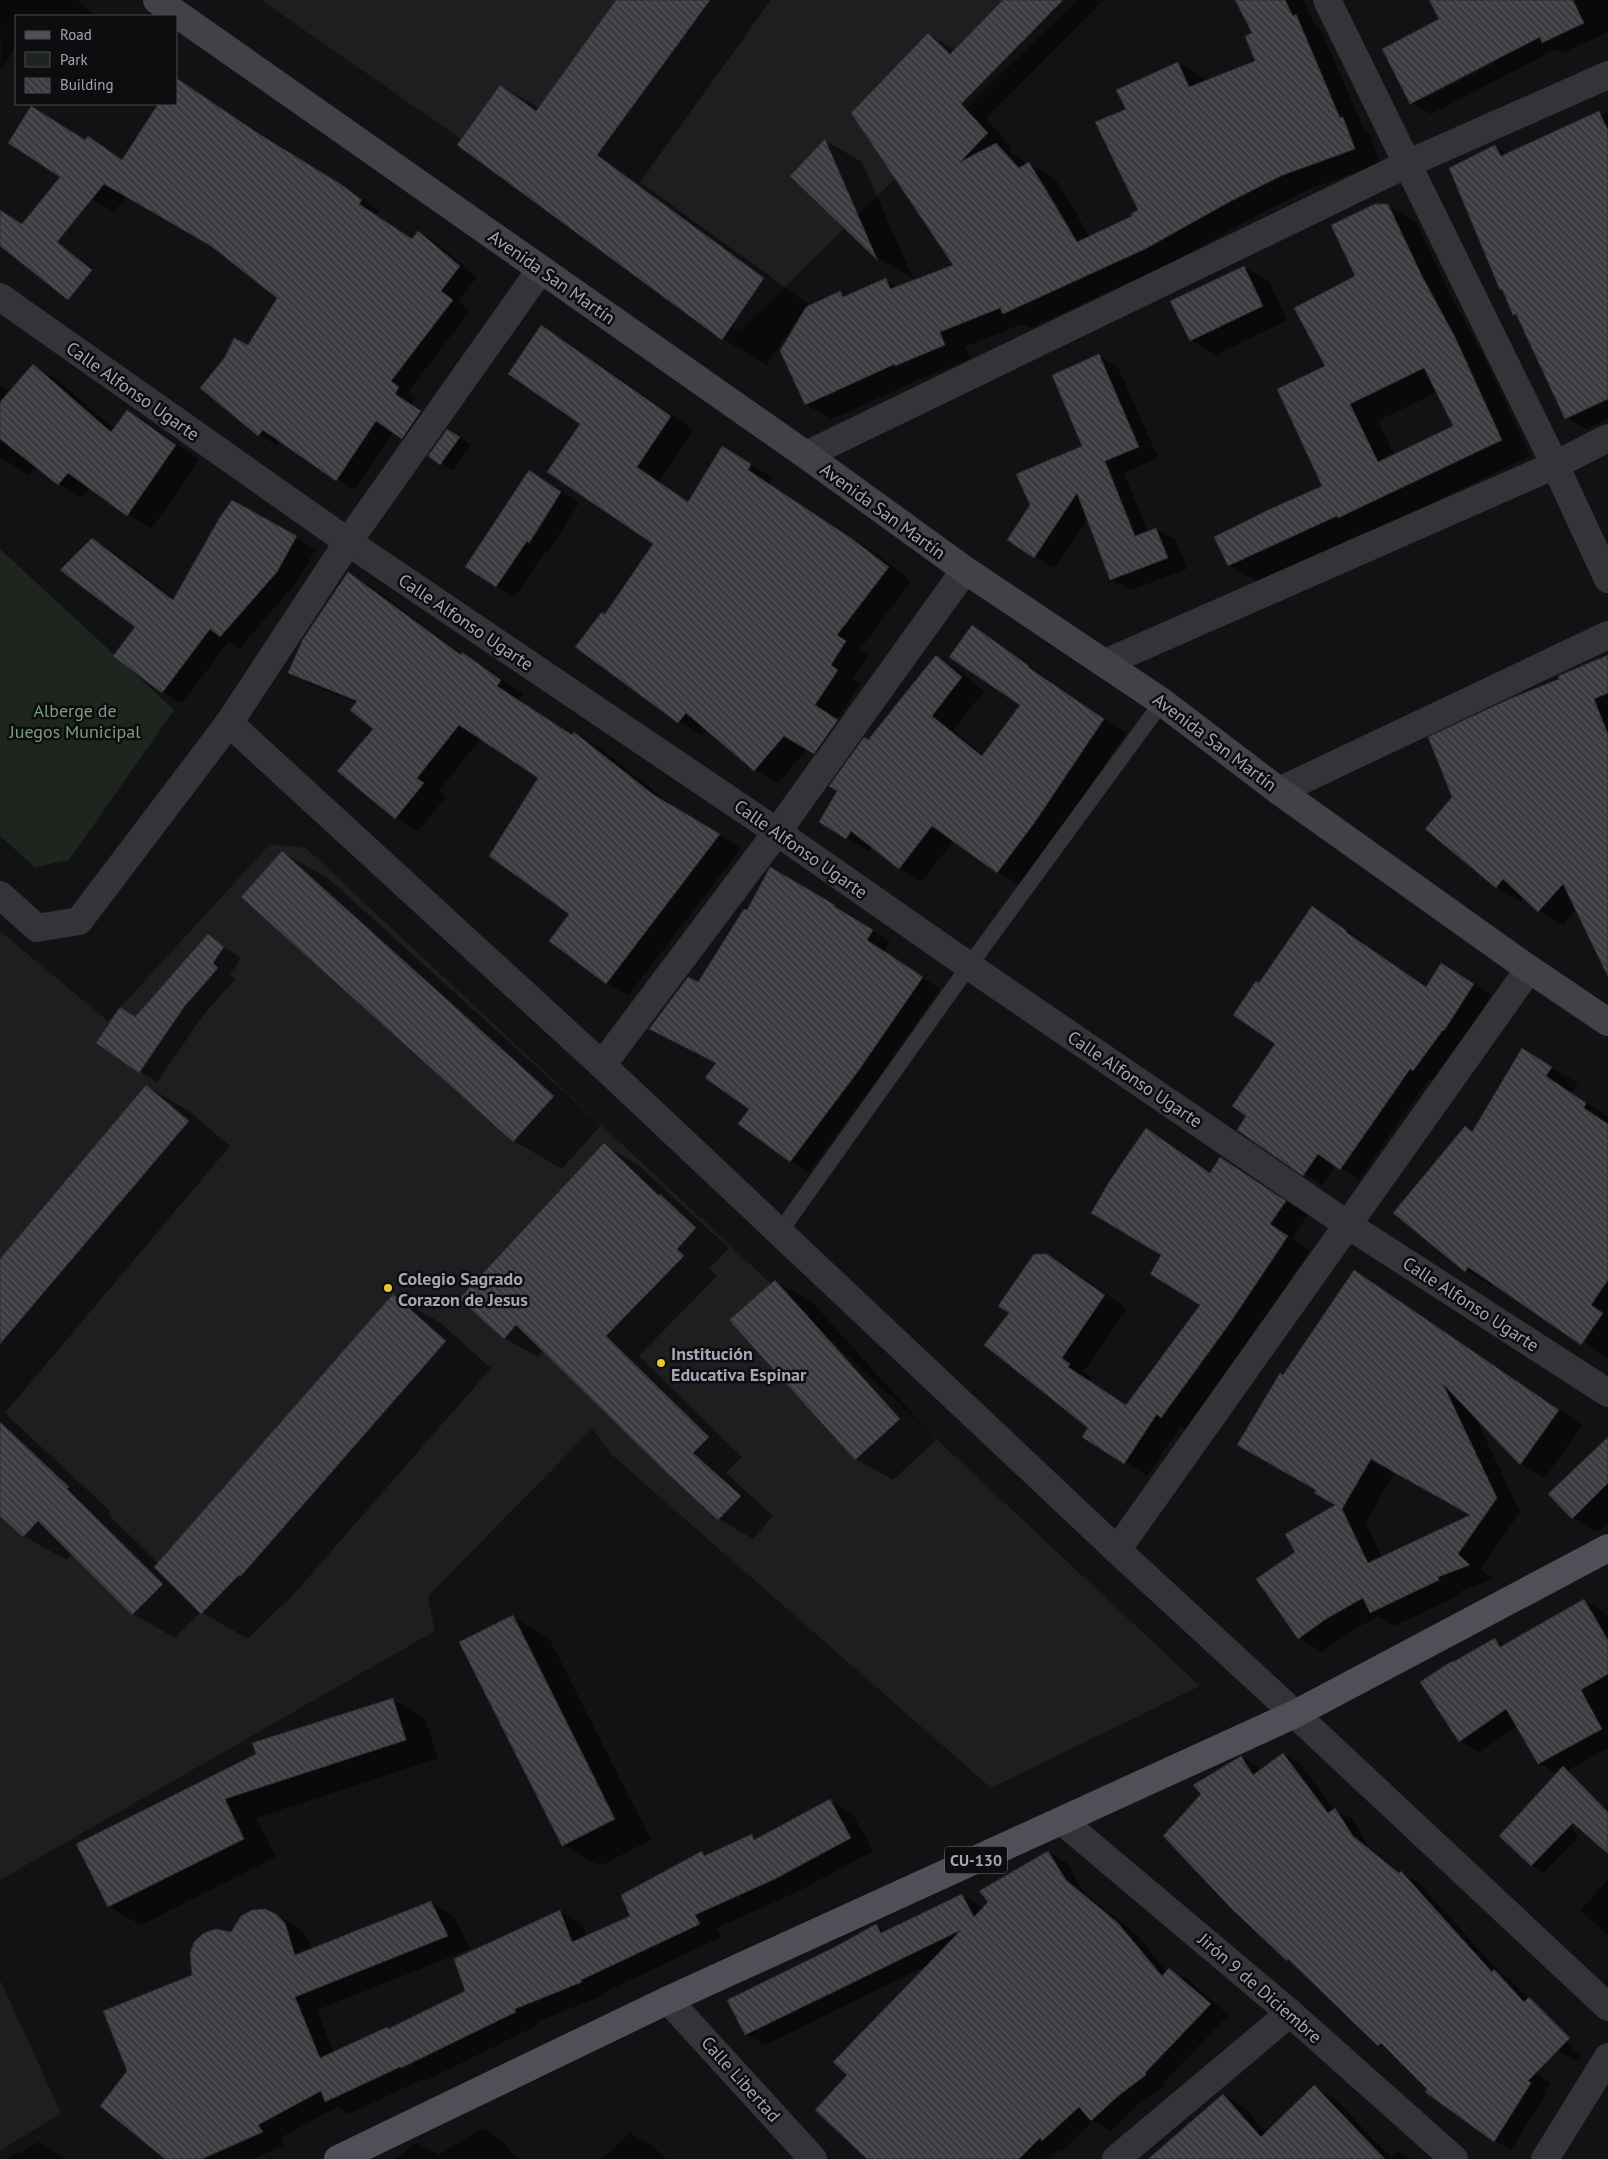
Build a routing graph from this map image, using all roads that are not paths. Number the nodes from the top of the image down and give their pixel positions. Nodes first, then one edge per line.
1 (157, 0) edge
2 (1327, 0) edge
3 (1608, 75) edge
4 (1407, 164) junction
5 (541, 268) junction
6 (0, 297) edge
7 (1608, 438) edge
8 (806, 455) junction
9 (1555, 465) junction
10 (348, 542) junction
11 (965, 570) junction
12 (1608, 579) edge
13 (1608, 635) edge
14 (1105, 663) junction
15 (1162, 702) junction
16 (229, 723) junction
17 (1279, 790) junction
18 (777, 832) junction
19 (0, 895) edge
20 (969, 966) junction
21 (1529, 968) junction
22 (1608, 1022) edge
23 (602, 1065) junction
24 (1348, 1225) junction
25 (779, 1233) junction
26 (1608, 1392) edge
27 (1608, 1548) edge
28 (1117, 1550) junction
29 (1295, 1714) junction
30 (1062, 1821) junction
31 (668, 2000) junction
32 (1608, 2007) edge
33 (1290, 2013) junction
34 (1608, 2058) edge
35 (338, 2159) edge
36 (813, 2159) edge
37 (1116, 2159) edge
38 (1454, 2159) edge
39 (1546, 2159) edge

1 - 5 main road, Avenida San Martín
2 - 4 street
3 - 4 street
4 - 8 street
4 - 9 street
5 - 8 main road, Avenida San Martín
5 - 10 street
6 - 10 street, Calle Alfonso Ugarte
7 - 9 street
8 - 11 main road, Avenida San Martín
9 - 12 street
9 - 14 street
10 - 16 street
10 - 18 street, Calle Alfonso Ugarte
11 - 14 main road, Avenida San Martín
11 - 18 street
13 - 17 street
14 - 15 main road, Avenida San Martín
15 - 17 main road, Avenida San Martín
15 - 20 lane
16 - 19 street
16 - 23 street
17 - 21 main road, Avenida San Martín
18 - 20 street, Calle Alfonso Ugarte
18 - 23 street
20 - 24 street, Calle Alfonso Ugarte
20 - 25 lane
21 - 22 main road, Avenida San Martín
21 - 24 street
23 - 25 street
24 - 26 street, Calle Alfonso Ugarte
24 - 28 street
25 - 28 street
27 - 29 main road, CU-130
28 - 29 street
29 - 30 main road, CU-130
29 - 32 street
30 - 31 main road, CU-130
30 - 33 street, Jirón 9 de Diciembre
31 - 35 main road, CU-130
31 - 36 street, Calle Libertad
33 - 37 street
33 - 38 street, Jirón 9 de Diciembre
34 - 39 street

